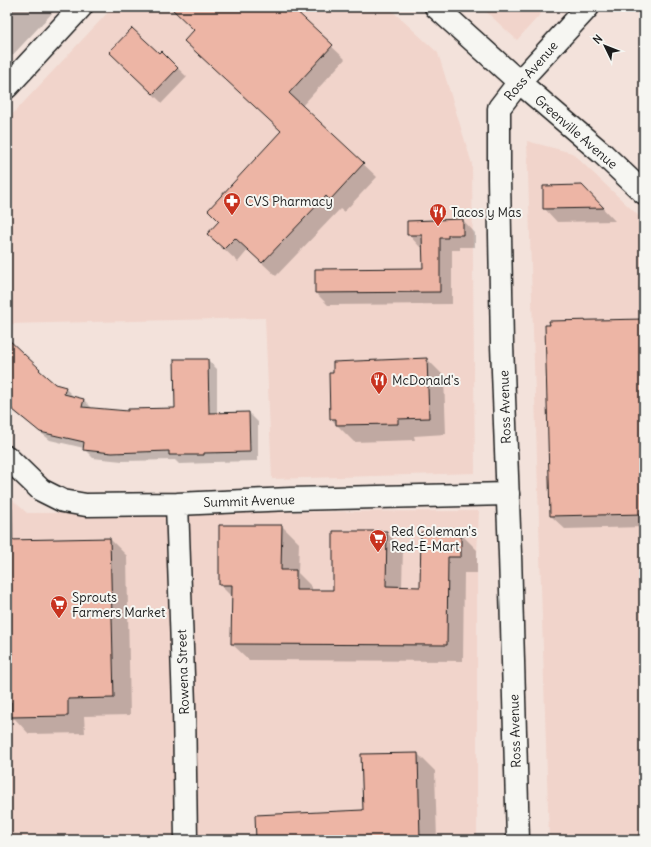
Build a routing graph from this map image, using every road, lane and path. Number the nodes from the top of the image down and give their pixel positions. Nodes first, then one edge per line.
1 (81, 7) edge
2 (436, 7) edge
3 (588, 7) edge
4 (519, 82) junction
5 (7, 87) edge
6 (644, 193) edge
7 (7, 457) edge
8 (508, 494) junction
9 (177, 504) junction
10 (186, 840) edge
11 (518, 840) edge

1 - 5 street
2 - 4 street, Greenville Avenue
3 - 4 street, Ross Avenue
4 - 6 street, Greenville Avenue
4 - 8 street, Ross Avenue
7 - 9 street, Summit Avenue
8 - 9 street, Summit Avenue
8 - 11 street, Ross Avenue
9 - 10 street, Rowena Street

